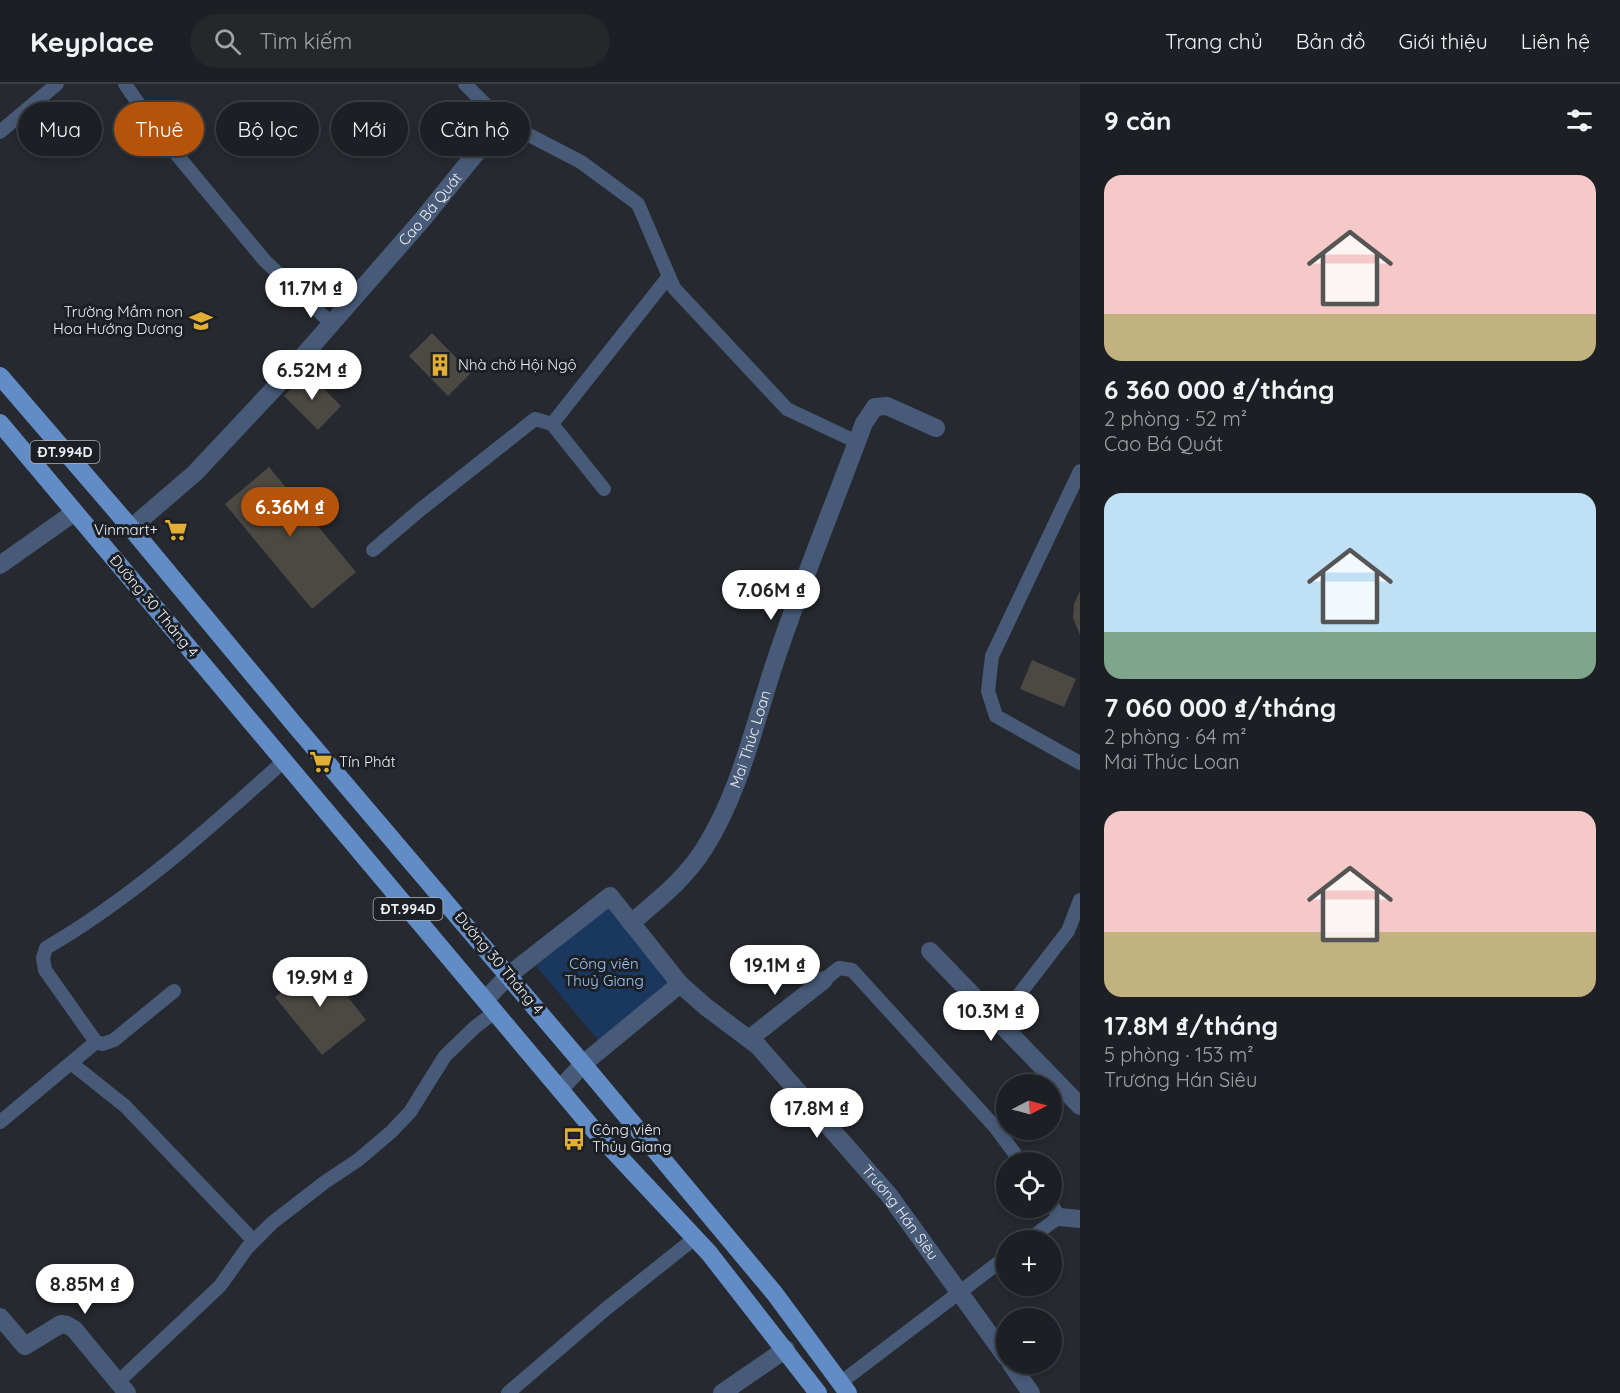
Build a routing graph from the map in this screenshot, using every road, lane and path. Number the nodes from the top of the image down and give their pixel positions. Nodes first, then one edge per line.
1 (57, 84) edge
2 (125, 84) edge
3 (465, 84) edge
4 (483, 102) edge
5 (0, 132) edge
6 (530, 135) edge
7 (474, 156) edge
8 (669, 276) junction
9 (331, 322) junction
10 (0, 376) edge
11 (0, 423) edge
12 (552, 424) junction
13 (936, 428) dead end
14 (857, 441) junction
15 (1080, 471) edge
16 (604, 489) dead end
17 (100, 494) junction
18 (75, 512) junction
19 (131, 528) junction
20 (106, 550) junction
21 (373, 550) dead end
22 (0, 565) edge
23 (284, 761) junction
24 (1080, 763) edge
25 (1080, 900) edge
26 (631, 923) junction
27 (930, 951) dead end
28 (509, 975) junction
29 (824, 980) joint
30 (680, 984) junction
31 (174, 991) dead end
32 (490, 1006) junction
33 (998, 1022) junction
34 (749, 1039) junction
35 (96, 1042) junction
36 (71, 1063) junction
37 (583, 1064) junction
38 (560, 1089) junction
39 (1080, 1106) edge
40 (0, 1122) edge
41 (1014, 1152) edge
42 (1062, 1213) edge
43 (1048, 1218) edge
44 (1080, 1219) edge
45 (1037, 1230) edge
46 (695, 1238) junction
47 (254, 1241) junction
48 (996, 1265) edge
49 (959, 1293) junction
50 (0, 1317) edge
51 (996, 1343) edge
52 (786, 1349) junction
53 (1018, 1374) edge
54 (123, 1388) edge
55 (844, 1388) edge
56 (508, 1393) edge
57 (722, 1393) edge
58 (819, 1393) edge
59 (1031, 1393) edge

1 - 5 lane
2 - 9 lane
3 - 4 lane
6 - 8 lane
7 - 9 street, Cao Bá Quát
8 - 12 lane
8 - 14 lane
9 - 19 street, Cao Bá Quát
10 - 17 main road, Đường 30 Tháng 4 / ĐT.994D
11 - 18 main road, Đường 30 Tháng 4 / ĐT.994D
12 - 16 lane
12 - 21 lane
13 - 14 street, Mai Thúc Loan
14 - 26 street, Mai Thúc Loan
15 - 24 lane
17 - 18 main road
17 - 19 main road, Đường 30 Tháng 4 / ĐT.994D
18 - 20 main road, Đường 30 Tháng 4 / ĐT.994D
18 - 22 street
19 - 20 main road
19 - 28 main road, Đường 30 Tháng 4 / ĐT.994D
20 - 23 main road, Đường 30 Tháng 4 / ĐT.994D
23 - 32 main road, Đường 30 Tháng 4 / ĐT.994D
23 - 35 lane
25 - 33 lane
26 - 28 street
26 - 30 street, Trương Hán Siêu
27 - 33 street
28 - 32 street
28 - 37 main road, Đường 30 Tháng 4 / ĐT.994D
29 - 34 street
29 - 41 lane
30 - 34 street, Trương Hán Siêu
30 - 37 street
31 - 35 lane
32 - 38 main road, Đường 30 Tháng 4 / ĐT.994D
32 - 47 lane
33 - 39 street
34 - 49 street, Trương Hán Siêu
35 - 36 lane
36 - 40 lane
36 - 47 lane
37 - 38 street
37 - 55 main road, Đường 30 Tháng 4 / ĐT.994D
38 - 46 main road, Đường 30 Tháng 4 / ĐT.994D
42 - 44 street
43 - 45 lane
46 - 52 main road, Đường 30 Tháng 4 / ĐT.994D
46 - 56 lane
47 - 54 lane
48 - 49 lane
49 - 51 street, Trương Hán Siêu
49 - 55 lane
50 - 54 street
52 - 57 street
52 - 58 main road, Đường 30 Tháng 4 / ĐT.994D
53 - 59 street

